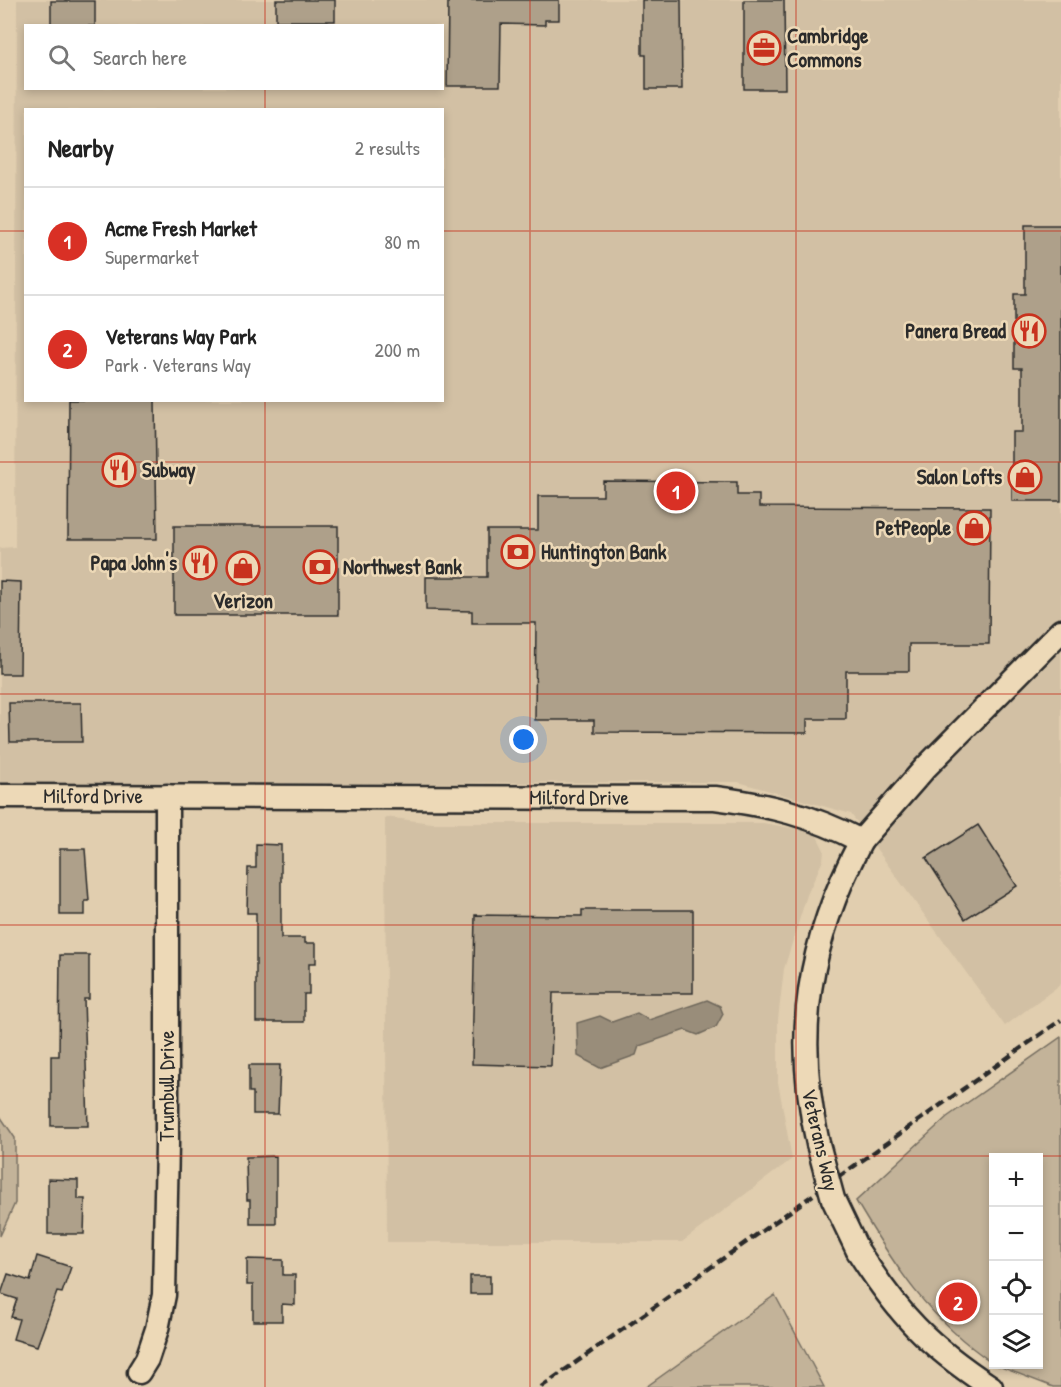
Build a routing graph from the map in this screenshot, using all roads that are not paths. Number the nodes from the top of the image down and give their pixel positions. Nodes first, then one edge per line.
1 (1061, 632) edge
2 (167, 795) junction
3 (0, 796) edge
4 (861, 841) junction
5 (139, 1372) dead end
6 (991, 1387) edge

1 - 4 street
2 - 3 street, Milford Drive
2 - 4 street, Milford Drive
2 - 5 street, Trumbull Drive
4 - 6 street, Veterans Way, bridge

